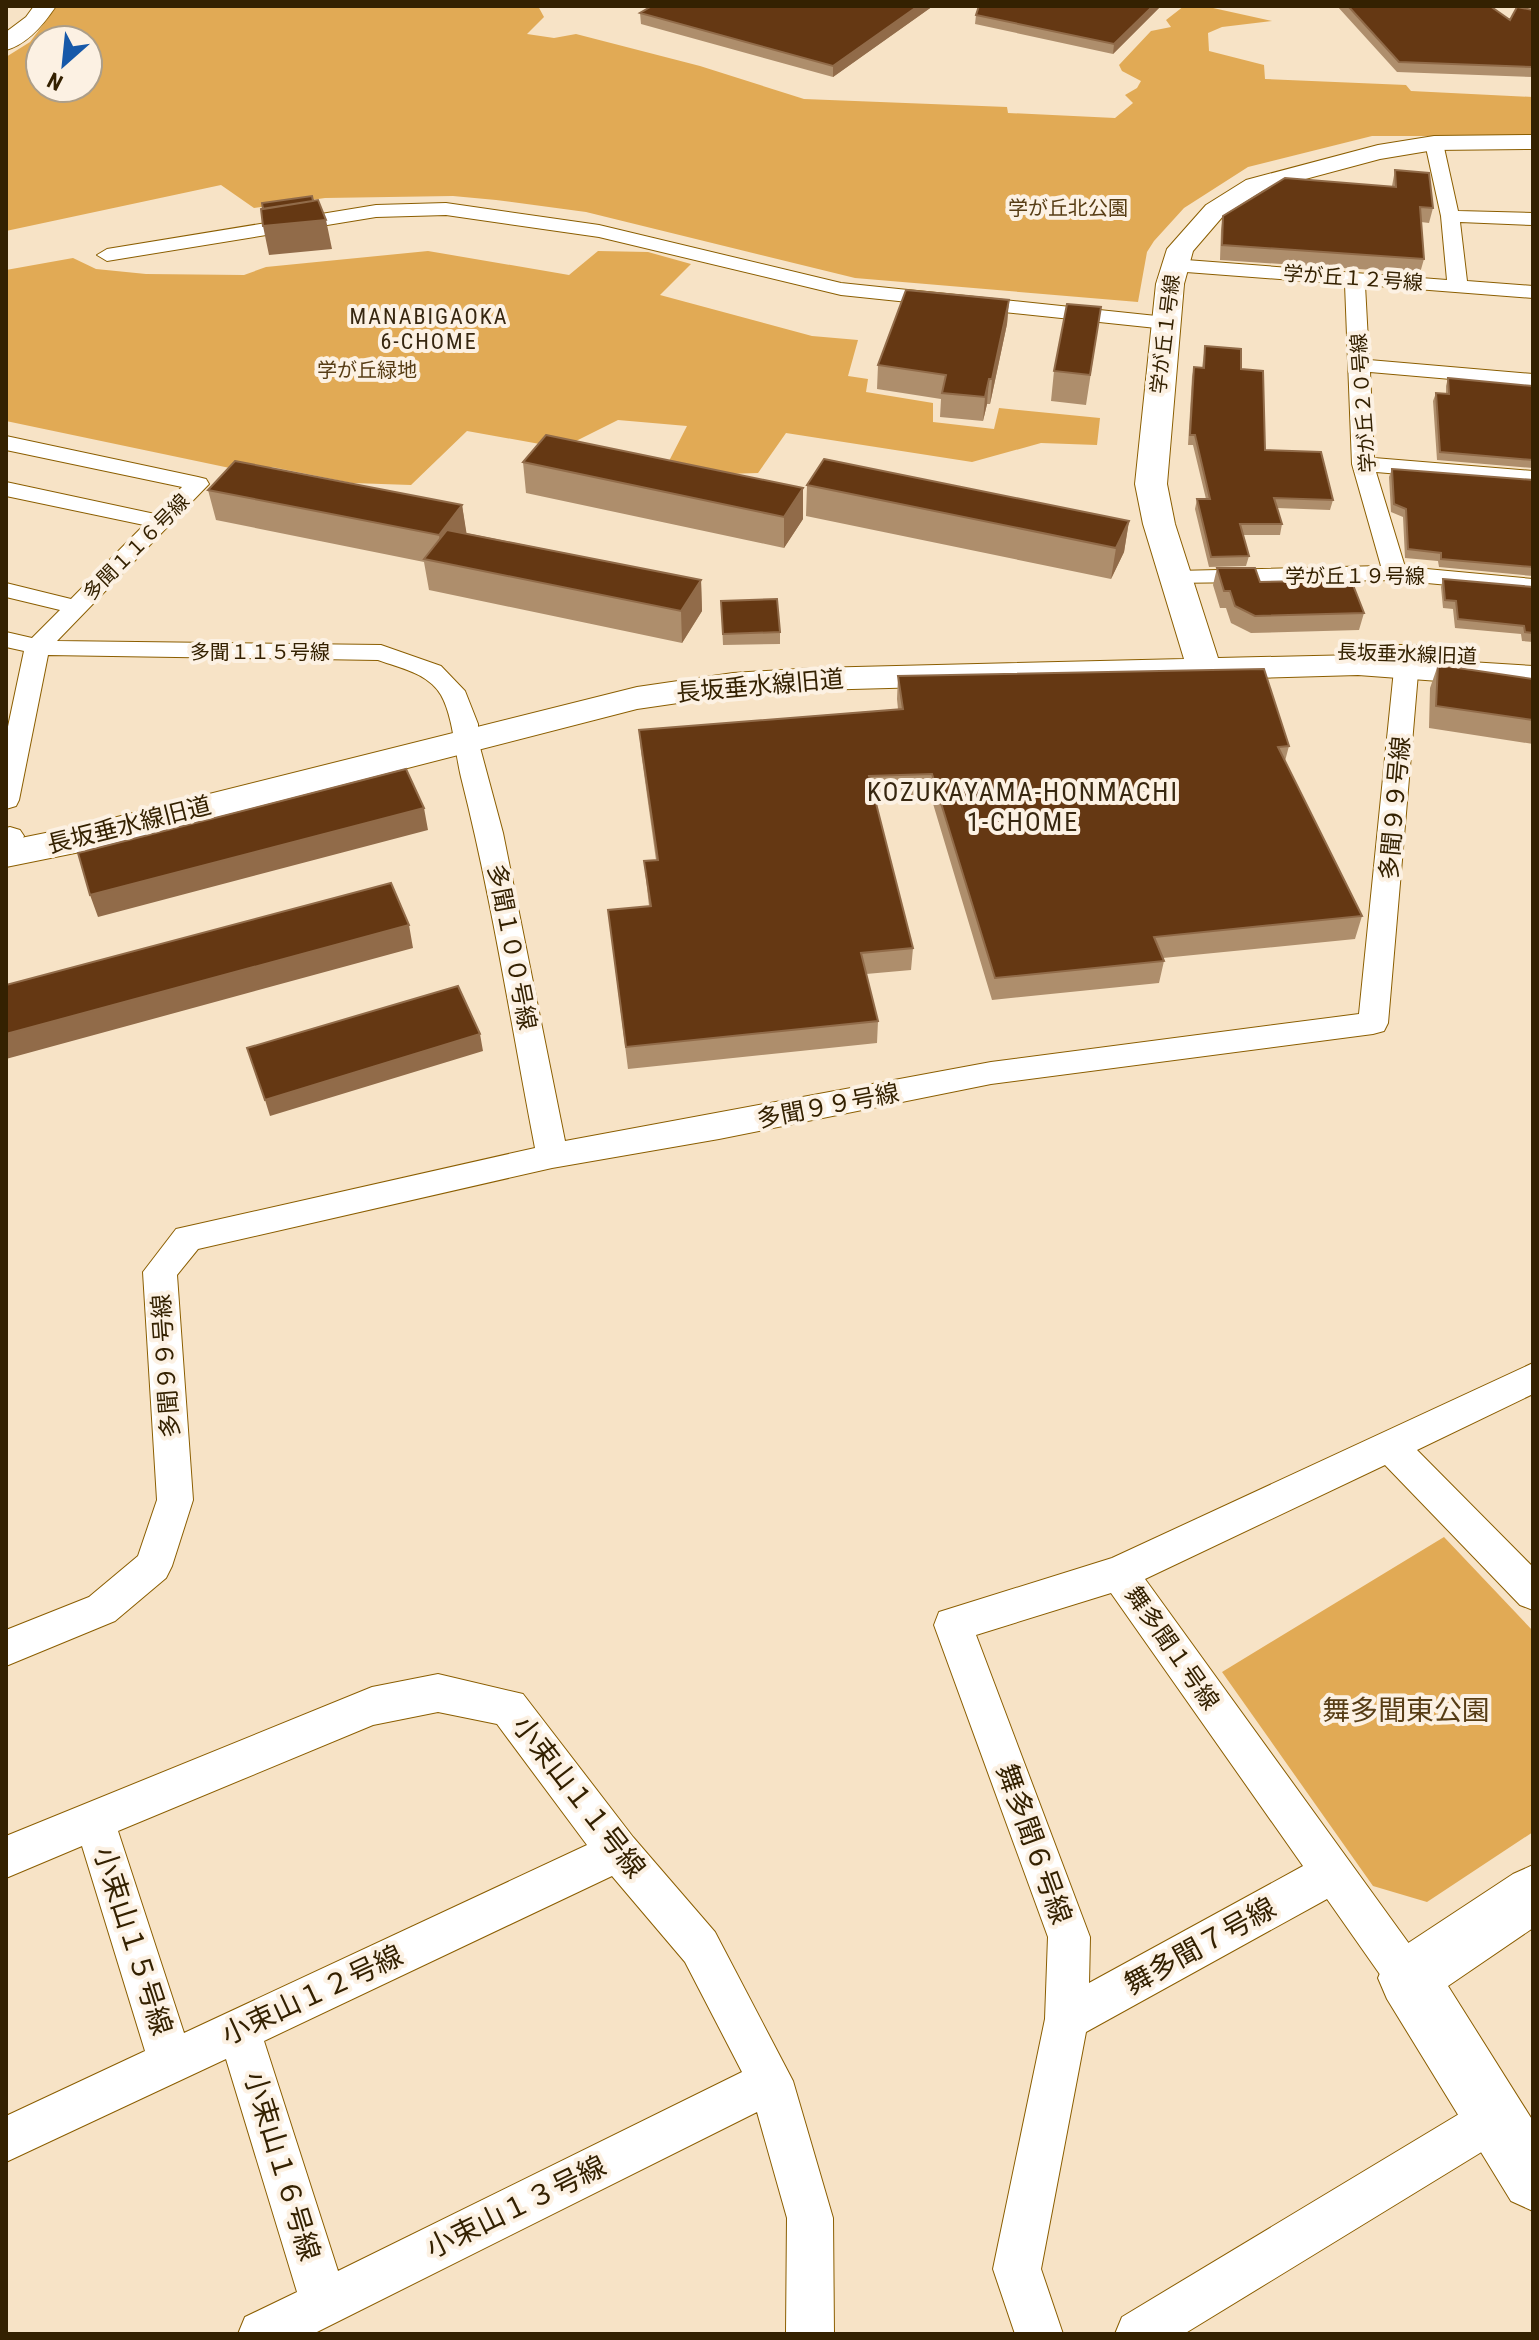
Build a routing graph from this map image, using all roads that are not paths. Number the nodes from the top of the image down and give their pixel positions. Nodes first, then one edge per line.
1 (45, 6) edge
2 (6, 43) edge
3 (1533, 142) edge
4 (1434, 143) junction
5 (1450, 216) junction
6 (1533, 219) edge
7 (107, 255) dead end
8 (1173, 265) junction
9 (1355, 277) junction
10 (1458, 286) junction
11 (1533, 292) edge
12 (1166, 323) junction
13 (1358, 365) junction
14 (1533, 380) edge
15 (6, 443) edge
16 (1363, 464) junction
17 (1533, 478) edge
18 (6, 489) edge
19 (160, 522) junction
20 (1395, 573) junction
21 (1176, 578) junction
22 (1533, 586) edge
23 (6, 590) edge
24 (76, 607) junction
25 (6, 639) edge
26 (37, 647) junction
27 (1408, 659) junction
28 (1202, 660) junction
29 (1533, 661) edge
30 (1533, 677) edge
31 (465, 732) junction
32 (6, 800) edge
33 (7, 843) edge
34 (552, 1156) junction
35 (1533, 1378) edge
36 (1391, 1447) junction
37 (1119, 1573) junction
38 (1533, 1593) edge
39 (6, 1648) edge
40 (94, 1820) junction
41 (618, 1852) junction
42 (6, 1857) edge
43 (1333, 1873) junction
44 (1533, 1894) edge
45 (1408, 1978) junction
46 (1067, 2019) junction
47 (239, 2030) junction
48 (171, 2062) junction
49 (771, 2081) junction
50 (1495, 2118) junction
51 (6, 2139) edge
52 (1533, 2179) edge
53 (324, 2303) junction
54 (262, 2334) edge
55 (810, 2334) edge
56 (1039, 2334) edge
57 (1139, 2334) edge

1 - 2 street
3 - 4 street, 学が丘１号線
4 - 5 street
4 - 8 street, 学が丘１号線
5 - 6 street
5 - 10 street
7 - 12 street
8 - 9 street, 学が丘１２号線
8 - 12 street, 学が丘１号線
9 - 10 street, 学が丘１２号線
9 - 13 street, 学が丘２０号線
10 - 11 street, 学が丘１２号線
12 - 21 street, 学が丘１号線
13 - 14 street
13 - 16 street, 学が丘２０号線
15 - 19 street, 多聞１１６号線
16 - 17 street
16 - 20 street, 学が丘２０号線
18 - 19 street
19 - 24 street, 多聞１１６号線
20 - 21 street, 学が丘１９号線
20 - 22 street, 学が丘１９号線
21 - 28 street, 学が丘１号線
23 - 24 street
24 - 26 street, 多聞１１６号線
25 - 26 street, 多聞１１５号線
26 - 31 street, 多聞１１５号線
26 - 32 street
27 - 28 street, 長坂垂水線旧道
27 - 29 street, 長坂垂水線旧道
27 - 30 street, 長坂垂水線旧道
27 - 34 street, 多聞９９号線
28 - 31 street, 長坂垂水線旧道
31 - 33 street, 長坂垂水線旧道
31 - 34 street, 多聞１００号線
34 - 39 street, 多聞９９号線
35 - 36 street, 舞多聞１号線
36 - 37 street, 舞多聞１号線
36 - 38 street
37 - 43 street, 舞多聞１号線
37 - 46 street, 舞多聞６号線
40 - 41 street, 小束山１１号線
40 - 42 street, 小束山１１号線
40 - 48 street, 小束山１５号線
41 - 47 street, 小束山１２号線
41 - 49 street, 小束山１１号線
43 - 45 street, 舞多聞１号線
43 - 46 street, 舞多聞７号線
44 - 45 street
45 - 50 street
46 - 56 street, 舞多聞６号線
47 - 48 street, 小束山１２号線
47 - 53 street, 小束山１６号線
48 - 51 street, 小束山１２号線
49 - 53 street, 小束山１３号線
49 - 55 street, 小束山１１号線
50 - 52 street
50 - 57 street
53 - 54 street, 小束山１３号線

